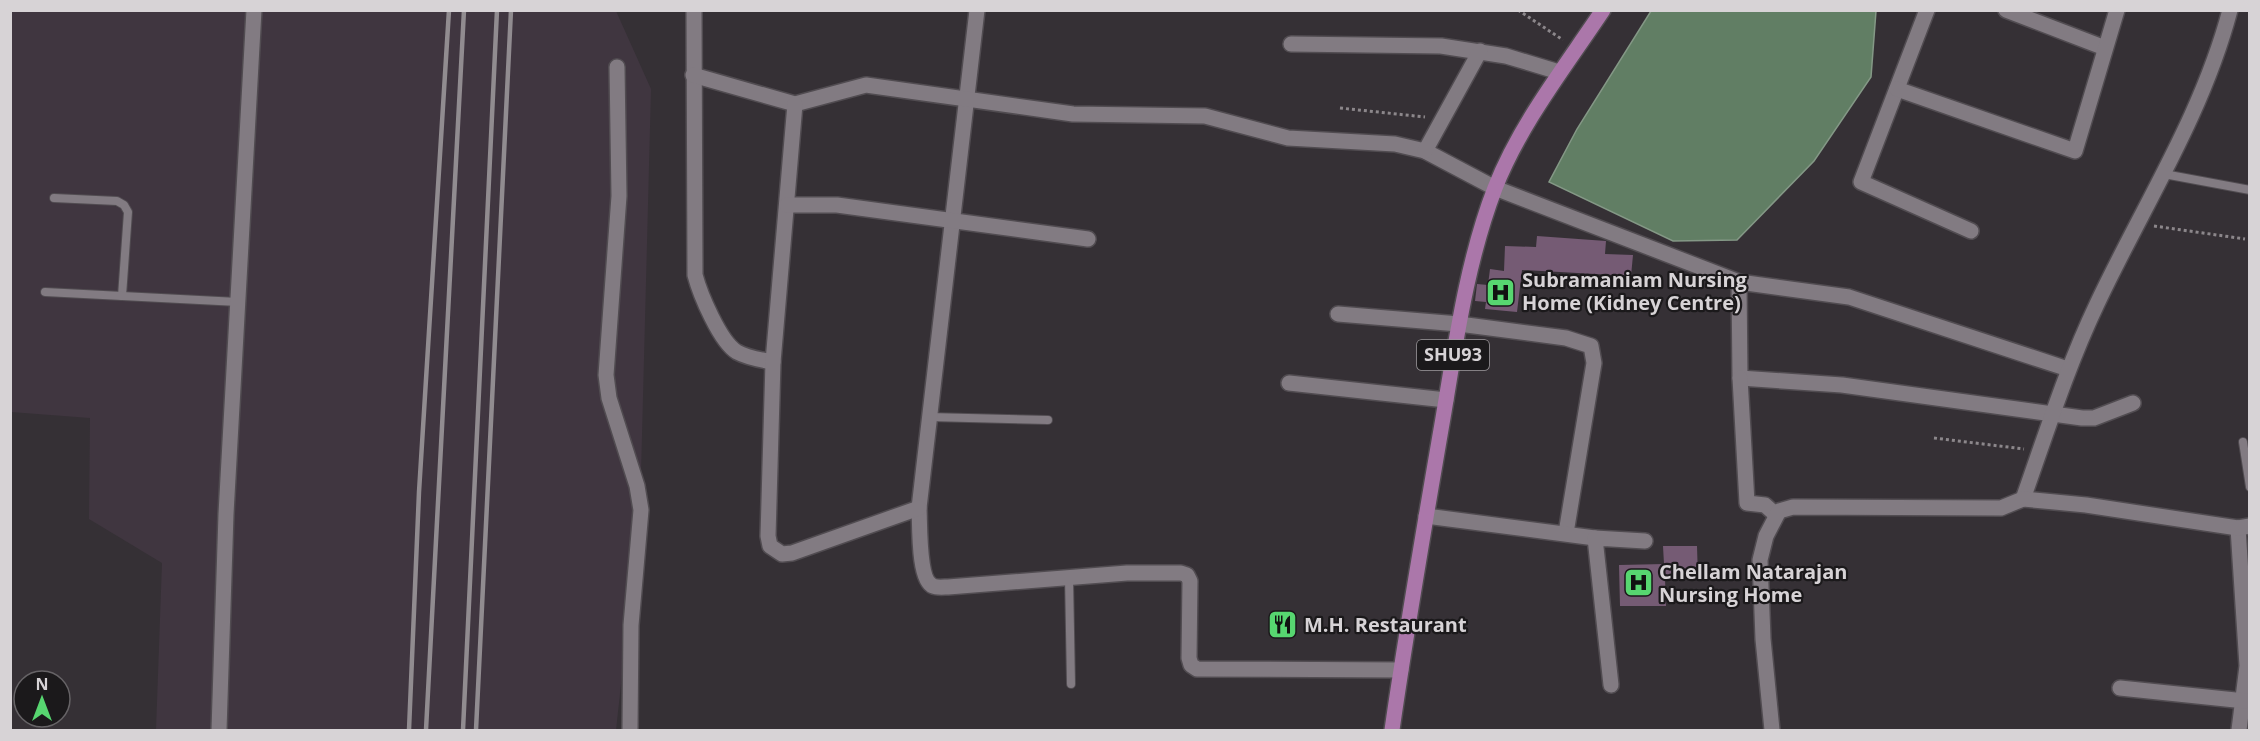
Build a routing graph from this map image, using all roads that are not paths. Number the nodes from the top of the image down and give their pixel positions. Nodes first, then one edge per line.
1 (254, 10) edge
2 (694, 10) edge
3 (977, 10) edge
4 (1602, 10) edge
5 (1927, 10) edge
6 (2006, 10) edge
7 (2116, 10) edge
8 (2230, 10) edge
9 (1291, 44) dead end
10 (2105, 48) junction
11 (1480, 51) junction
12 (617, 67) dead end
13 (1559, 72) junction
14 (693, 75) junction
15 (1897, 89) junction
16 (966, 97) junction
17 (795, 104) junction
18 (1425, 151) junction
19 (2164, 174) junction
20 (1495, 188) junction
21 (2250, 190) edge
22 (54, 198) dead end
23 (787, 205) junction
24 (953, 222) junction
25 (1971, 231) dead end
26 (1088, 239) dead end
27 (1739, 282) junction
28 (45, 292) dead end
29 (122, 296) junction
30 (238, 303) junction
31 (1338, 314) dead end
32 (1459, 324) junction
33 (773, 362) junction
34 (2068, 369) junction
35 (1740, 378) junction
36 (1289, 383) dead end
37 (1446, 400) junction
38 (2133, 403) dead end
39 (2054, 414) junction
40 (929, 417) junction
41 (1048, 420) dead end
42 (2243, 442) dead end
43 (2250, 488) edge
44 (2023, 499) junction
45 (920, 508) junction
46 (1776, 515) junction
47 (1426, 516) junction
48 (2244, 527) edge
49 (1566, 533) junction
50 (1595, 538) junction
51 (1645, 540) dead end
52 (1069, 578) junction
53 (1401, 670) junction
54 (1071, 684) dead end
55 (1611, 685) dead end
56 (2120, 688) dead end
57 (2245, 702) junction
58 (219, 730) edge
59 (630, 730) edge
60 (1392, 730) edge
61 (1772, 730) edge
62 (2239, 730) edge

1 - 30 street
2 - 14 street
3 - 16 street
4 - 13 main road, SHU93
5 - 15 street
6 - 10 street
7 - 10 street
8 - 19 street
9 - 11 street
10 - 15 street
11 - 13 street
11 - 18 street
12 - 59 street
13 - 20 main road, SHU93
14 - 17 street
14 - 33 street
15 - 25 street
16 - 17 street
16 - 18 street
16 - 24 street
17 - 23 street
18 - 20 street
19 - 21 lane
19 - 34 street
20 - 27 street
20 - 32 main road, SHU93
22 - 29 lane
23 - 24 street
23 - 33 street
24 - 26 street
24 - 40 street
27 - 34 street
27 - 35 street
28 - 29 lane
29 - 30 lane
30 - 58 street
31 - 32 street
32 - 37 main road, SHU93
32 - 49 street
33 - 45 street
34 - 39 street
35 - 39 street
35 - 46 street
36 - 37 street
37 - 47 main road, SHU93
38 - 39 street
39 - 44 street
40 - 41 lane
40 - 45 street
42 - 43 lane
44 - 46 street
44 - 48 street
45 - 52 street
46 - 61 street
47 - 49 street
47 - 53 main road, SHU93
48 - 57 street
49 - 50 street
50 - 51 street
50 - 55 street
52 - 53 street
52 - 54 lane
53 - 60 main road, SHU93
56 - 57 street
57 - 62 street

